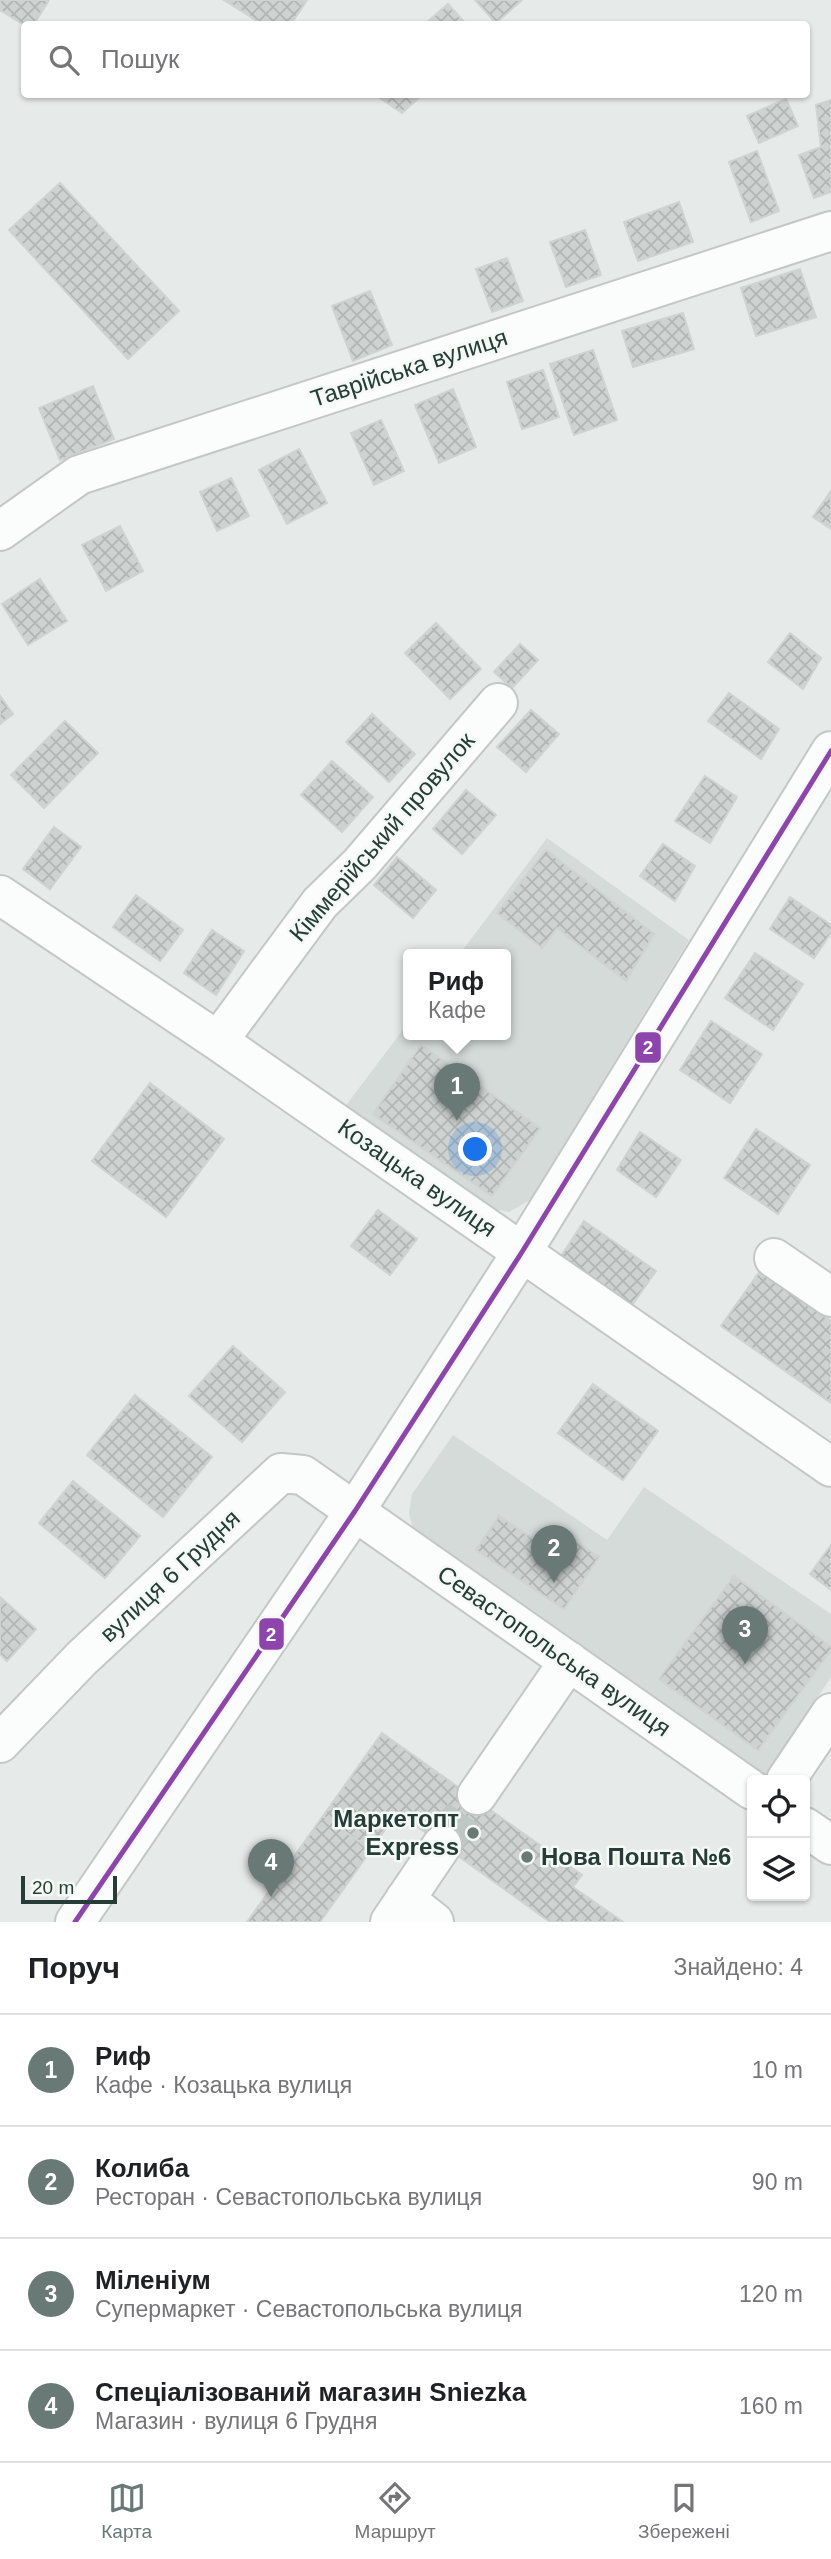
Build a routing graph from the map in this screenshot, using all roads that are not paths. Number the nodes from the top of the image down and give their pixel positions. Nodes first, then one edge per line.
1 (831, 231) edge
2 (0, 531) edge
3 (498, 703) dead end
4 (831, 751) edge
5 (819, 798) edge
6 (0, 895) edge
7 (218, 1041) junction
8 (522, 1252) junction
9 (774, 1258) dead end
10 (831, 1297) edge
11 (831, 1466) edge
12 (355, 1511) junction
13 (569, 1661) junction
14 (831, 1713) edge
15 (0, 1743) edge
16 (789, 1775) edge
17 (747, 1786) edge
18 (477, 1795) tunnel mouth
19 (810, 1831) edge
20 (442, 1845) tunnel mouth
21 (831, 1846) edge
22 (410, 1914) edge
23 (75, 1922) edge

1 - 2 street, Таврійська вулиця
3 - 7 street, Кіммерійський провулок
4 - 5 street
5 - 8 street
6 - 7 street, Козацька вулиця
7 - 8 street, Козацька вулиця
8 - 11 street, Козацька вулиця
8 - 12 street
9 - 10 street
12 - 13 street, Севастопольська вулиця
12 - 15 street, вулиця 6 Грудня
12 - 23 street
13 - 17 street, Севастопольська вулиця
13 - 18 street
14 - 16 street
19 - 21 street
20 - 22 street

